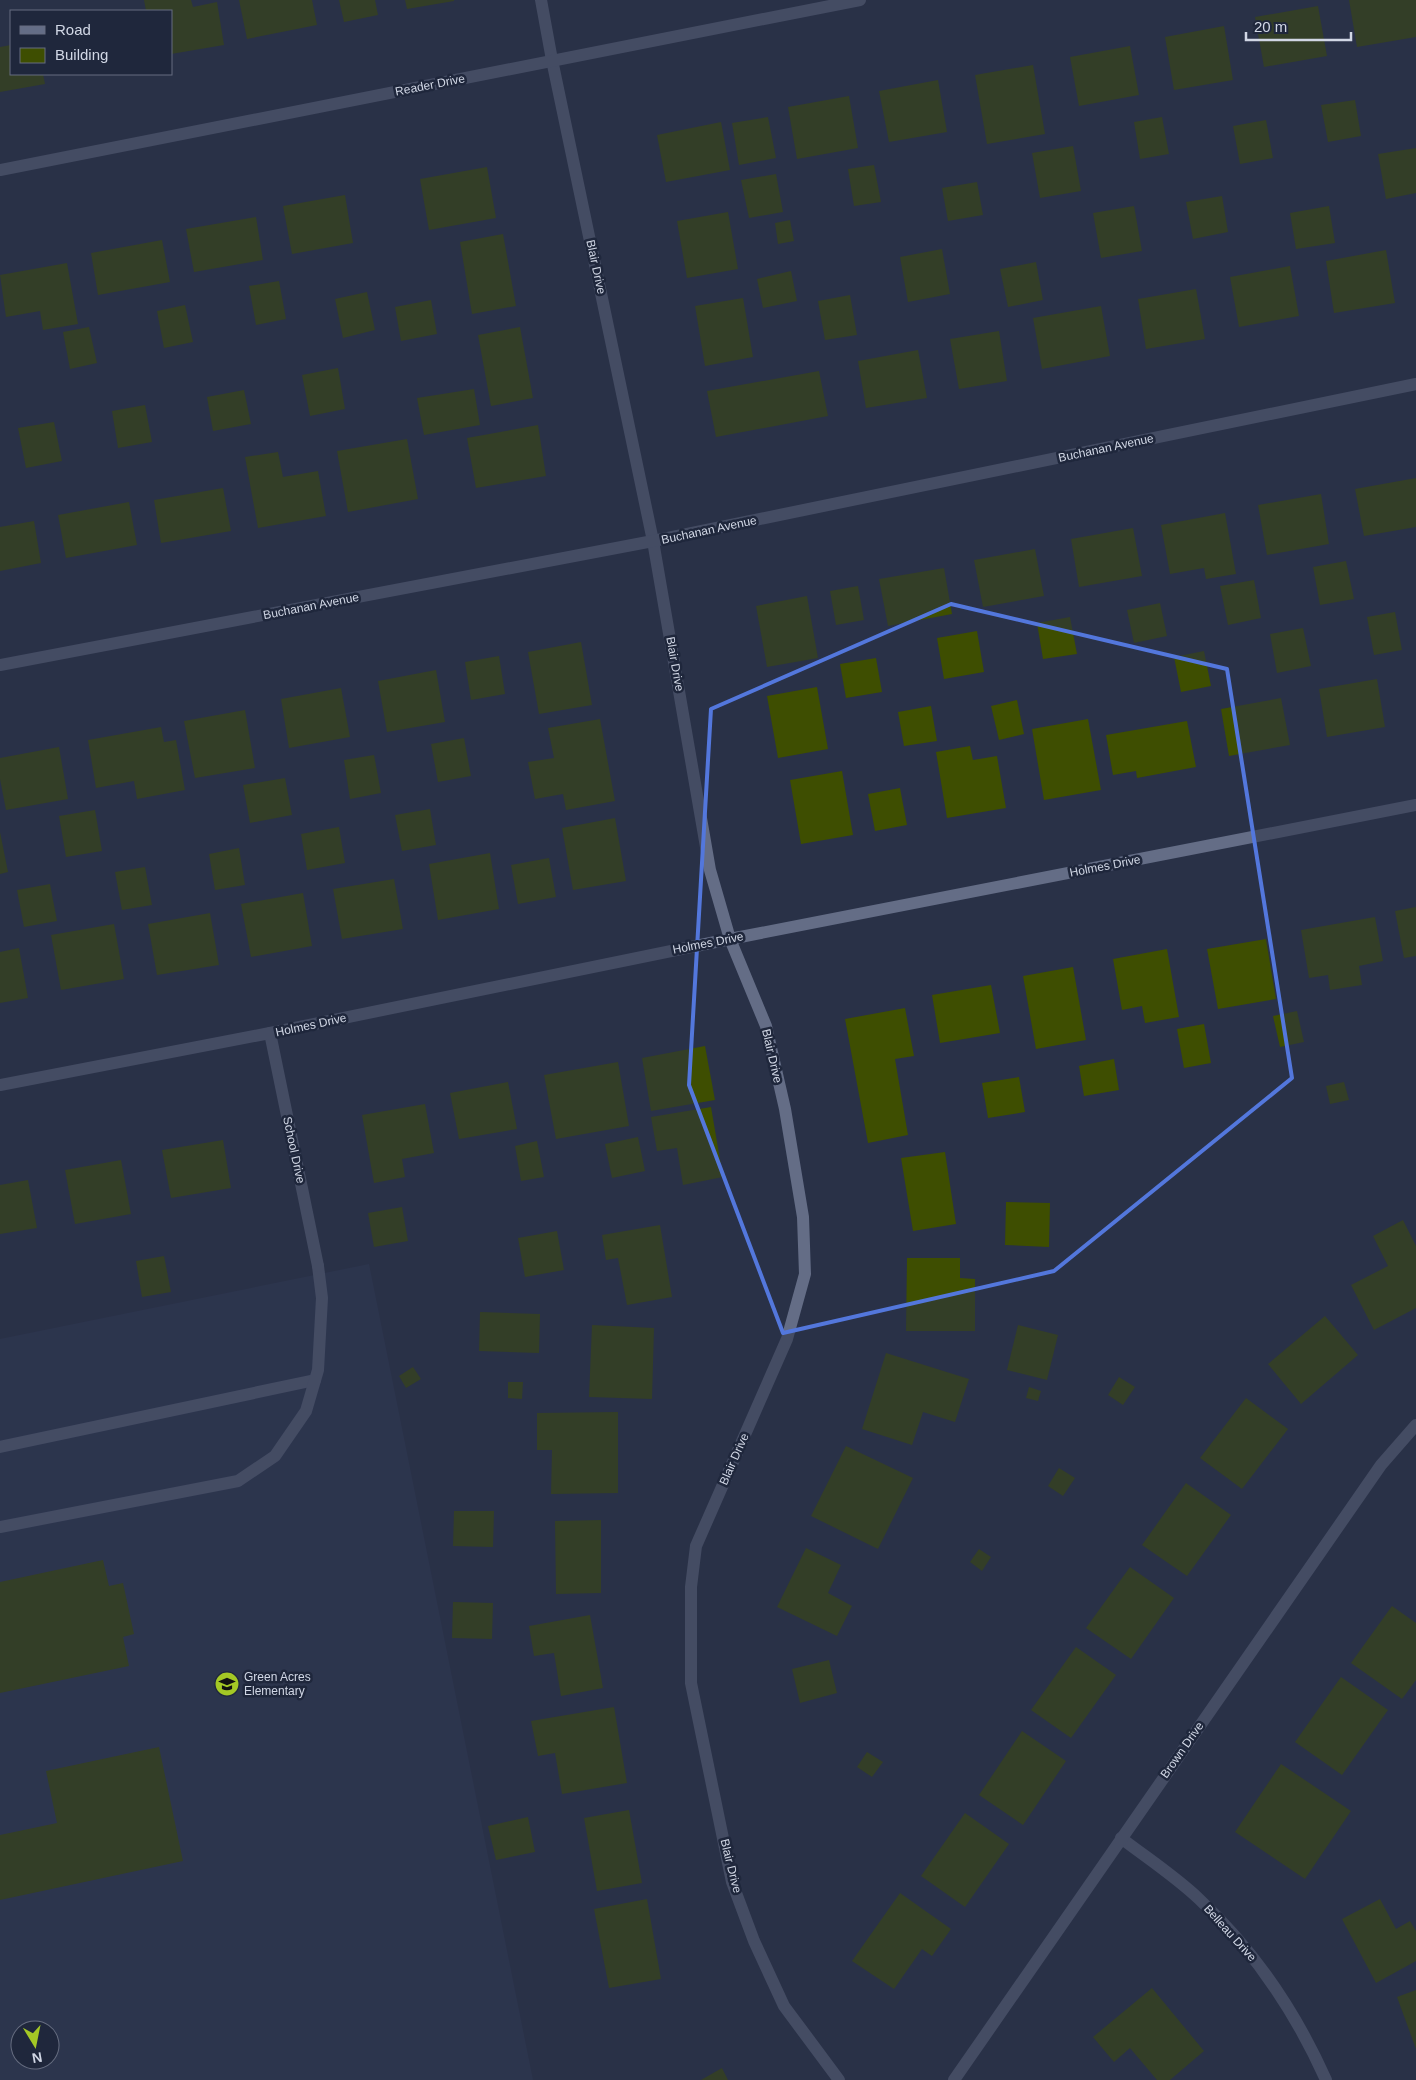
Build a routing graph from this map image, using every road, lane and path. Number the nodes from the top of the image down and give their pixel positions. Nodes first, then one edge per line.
1 (541, 0) edge
2 (860, 0) edge
3 (552, 60) junction
4 (0, 170) edge
5 (1416, 384) edge
6 (653, 541) junction
7 (0, 665) edge
8 (1416, 805) edge
9 (730, 939) junction
10 (270, 1034) junction
11 (0, 1085) edge
12 (315, 1380) junction
13 (1416, 1425) edge
14 (0, 1447) edge
15 (0, 1527) edge
16 (1121, 1838) junction
17 (839, 2080) edge
18 (954, 2080) edge
19 (1326, 2080) edge

1 - 3 street, Blair Drive
2 - 3 street, Reader Drive
3 - 4 street, Reader Drive
3 - 6 street, Blair Drive
5 - 6 street, Buchanan Avenue
6 - 7 street, Buchanan Avenue
6 - 9 street, Blair Drive
8 - 9 street, Holmes Drive
9 - 10 street, Holmes Drive
9 - 17 street, Blair Drive
10 - 11 street, Holmes Drive
10 - 12 street, School Drive
12 - 14 street
12 - 15 street, School Drive
13 - 16 street, Brown Drive
16 - 18 street, Brown Drive
16 - 19 street, Belleau Drive

